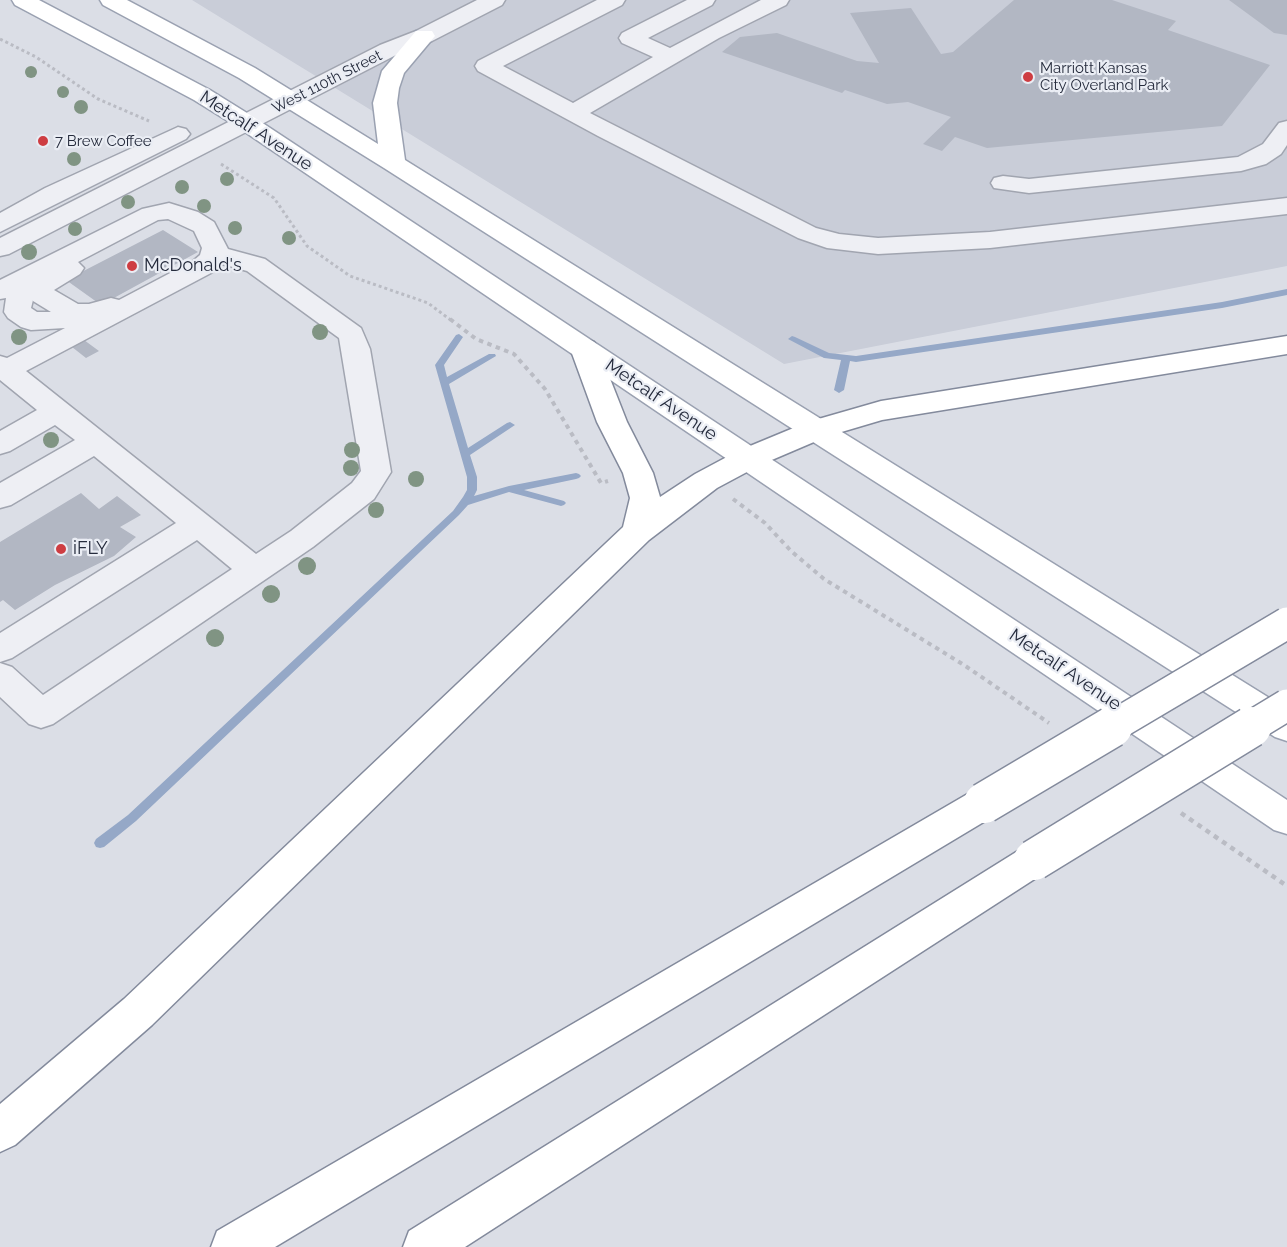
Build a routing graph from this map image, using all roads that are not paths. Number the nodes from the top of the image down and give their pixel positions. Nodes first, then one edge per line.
1 (23, 0) edge
2 (111, 0) edge
3 (494, 0) edge
4 (614, 0) edge
5 (704, 0) edge
6 (778, 0) edge
7 (396, 24) dead end
8 (424, 36) junction
9 (670, 56) junction
10 (280, 94) junction
11 (573, 113) junction
12 (237, 117) junction
13 (1287, 128) edge
14 (393, 163) junction
15 (1003, 183) dead end
16 (1287, 206) edge
17 (0, 224) edge
18 (211, 244) junction
19 (0, 248) edge
20 (21, 285) edge
21 (0, 303) edge
22 (94, 317) junction
23 (1287, 345) edge
24 (584, 348) junction
25 (3, 368) edge
26 (57, 411) junction
27 (818, 429) junction
28 (95, 442) junction
29 (0, 444) edge
30 (749, 458) junction
31 (0, 497) edge
32 (198, 524) junction
33 (638, 532) junction
34 (255, 570) junction
35 (1287, 623) edge
36 (0, 650) edge
37 (0, 676) edge
38 (1287, 705) edge
39 (1287, 727) edge
40 (1287, 819) edge
41 (0, 1131) edge
42 (233, 1247) edge
43 (425, 1247) edge

1 - 12 main road, Metcalf Avenue
2 - 10 main road
3 - 8 street, West 110th Street
4 - 11 street
5 - 9 street
6 - 9 street
7 - 10 street, West 110th Street
8 - 10 street, West 110th Street
8 - 14 main road
9 - 11 street
10 - 12 street, West 110th Street
10 - 14 main road
11 - 16 street
12 - 17 street, West 110th Street
12 - 19 street, West 110th Street
12 - 24 main road, Metcalf Avenue
13 - 15 street
14 - 27 main road
18 - 20 street
18 - 22 street
18 - 34 street
20 - 21 street
20 - 22 street
21 - 22 street
22 - 25 street
23 - 27 main road
24 - 30 main road, Metcalf Avenue
24 - 33 main road
25 - 26 street
26 - 28 street
26 - 29 street
27 - 30 main road
27 - 39 main road
28 - 31 street
28 - 32 street
30 - 33 main road
30 - 40 main road, Metcalf Avenue
32 - 34 street
32 - 36 street
33 - 41 main road
34 - 37 street
35 - 42 main road, bridge
38 - 43 main road, bridge

